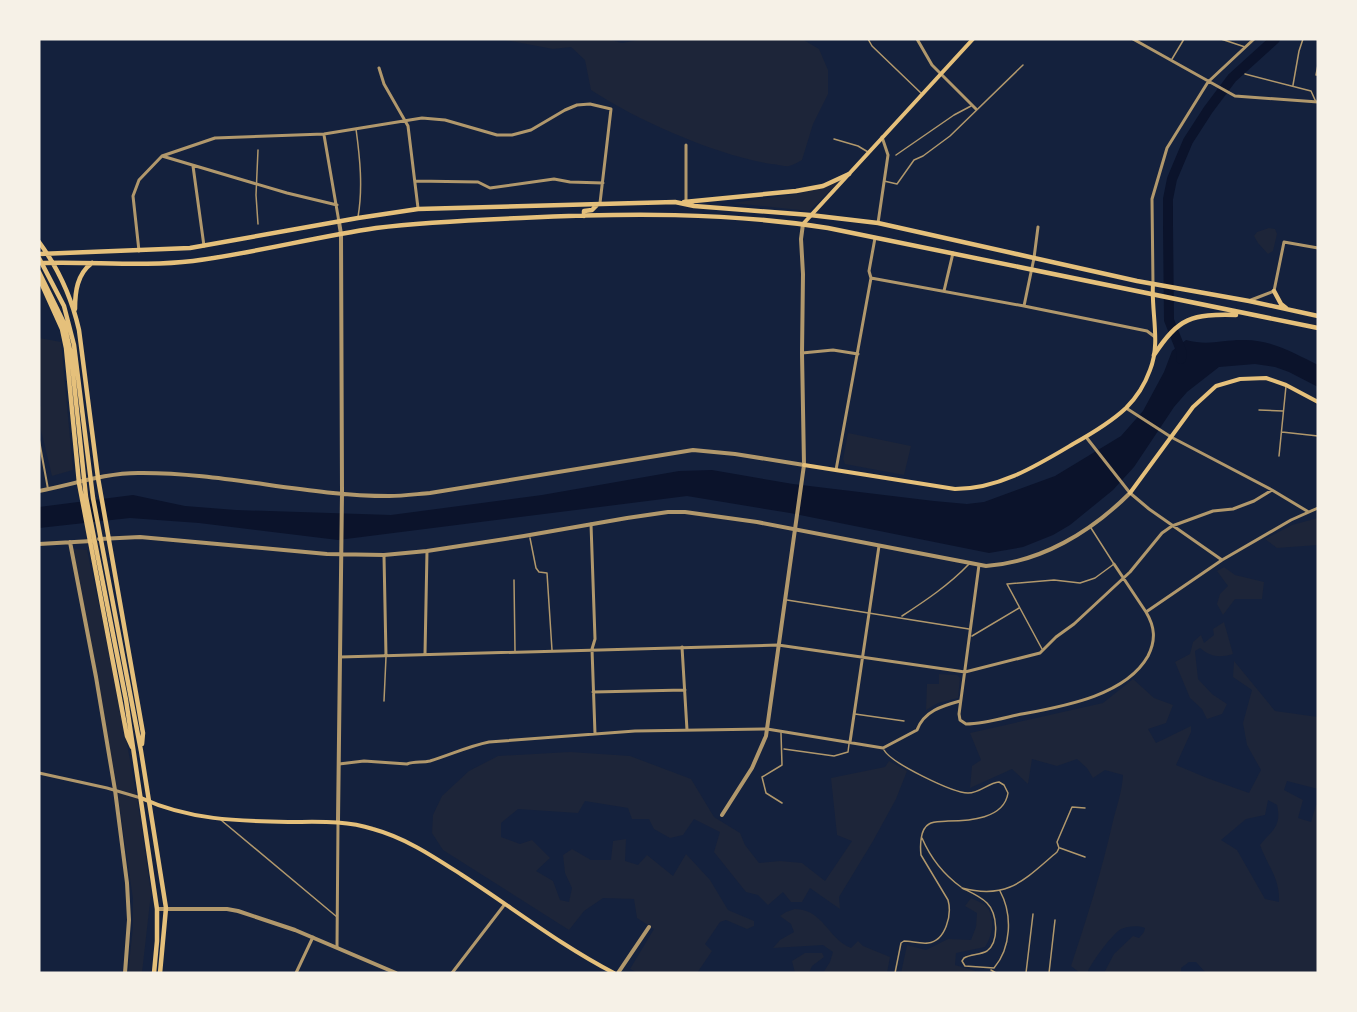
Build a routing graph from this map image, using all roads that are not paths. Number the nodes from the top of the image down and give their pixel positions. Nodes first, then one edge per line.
1 (868, 39) edge
2 (917, 39) edge
3 (973, 39) edge
4 (1133, 39) edge
5 (1184, 39) edge
6 (1221, 39) edge
7 (1254, 39) edge
8 (1303, 39) edge
9 (1246, 47) junction
10 (1171, 60) junction
11 (1023, 65) dead end
12 (1318, 65) edge
13 (379, 68) dead end
14 (941, 74) junction
15 (1245, 74) dead end
16 (1318, 75) edge
17 (1208, 82) junction
18 (1293, 86) junction
19 (923, 94) junction
20 (1317, 102) edge
21 (972, 105) junction
22 (976, 109) junction
23 (406, 119) junction
24 (356, 128) junction
25 (324, 134) junction
26 (882, 137) junction
27 (834, 139) dead end
28 (686, 145) dead end
29 (258, 150) dead end
30 (868, 152) junction
31 (896, 155) dead end
32 (162, 156) junction
33 (193, 166) junction
34 (849, 174) junction
35 (415, 181) junction
36 (884, 181) junction
37 (603, 183) junction
38 (258, 184) junction
39 (675, 202) junction
40 (686, 202) junction
41 (337, 205) junction
42 (598, 205) junction
43 (418, 209) junction
44 (810, 214) junction
45 (584, 216) junction
46 (357, 218) junction
47 (339, 222) junction
48 (878, 223) junction
49 (258, 224) dead end
50 (802, 224) junction
51 (1038, 227) dead end
52 (341, 234) junction
53 (875, 238) junction
54 (39, 242) edge
55 (204, 246) junction
56 (1318, 248) edge
57 (140, 251) junction
58 (953, 253) junction
59 (48, 254) junction
60 (39, 256) edge
61 (1034, 258) junction
62 (39, 263) edge
63 (53, 263) junction
64 (92, 263) junction
65 (1032, 269) junction
66 (39, 272) edge
67 (39, 278) edge
68 (871, 278) junction
69 (1153, 284) junction
70 (944, 291) junction
71 (1274, 291) junction
72 (1152, 295) junction
73 (1249, 301) junction
74 (1024, 306) junction
75 (1288, 310) junction
76 (75, 312) junction
77 (1248, 315) junction
78 (1318, 316) edge
79 (1318, 328) edge
80 (1155, 337) junction
81 (802, 353) junction
82 (858, 354) junction
83 (1154, 355) junction
84 (1286, 385) junction
85 (1318, 402) edge
86 (1126, 408) junction
87 (1259, 410) dead end
88 (1284, 411) junction
89 (1281, 432) junction
90 (1318, 436) edge
91 (1086, 437) junction
92 (1171, 437) junction
93 (39, 440) edge
94 (1279, 456) dead end
95 (804, 465) junction
96 (836, 470) junction
97 (98, 478) junction
98 (79, 483) junction
99 (48, 489) junction
100 (1272, 490) junction
101 (39, 491) edge
102 (1128, 491) junction
103 (342, 493) junction
104 (1318, 508) edge
105 (1307, 511) junction
106 (591, 524) junction
107 (1172, 526) junction
108 (1090, 527) junction
109 (795, 529) junction
110 (529, 535) junction
111 (110, 538) junction
112 (89, 541) junction
113 (70, 542) junction
114 (39, 544) edge
115 (879, 546) junction
116 (427, 550) junction
117 (340, 554) junction
118 (384, 555) junction
119 (1222, 560) junction
120 (969, 564) junction
121 (1114, 564) junction
122 (979, 565) junction
123 (1122, 579) junction
124 (514, 580) dead end
125 (786, 599) junction
126 (1019, 607) junction
127 (1146, 612) junction
128 (868, 614) junction
129 (900, 617) junction
130 (972, 629) junction
131 (971, 637) junction
132 (778, 645) junction
133 (682, 647) junction
134 (592, 649) junction
135 (119, 651) junction
136 (552, 651) junction
137 (1043, 651) junction
138 (515, 652) junction
139 (425, 654) junction
140 (386, 656) junction
141 (340, 657) junction
142 (862, 658) junction
143 (965, 672) junction
144 (685, 690) junction
145 (593, 692) junction
146 (384, 701) dead end
147 (960, 701) junction
148 (854, 714) junction
149 (904, 721) dead end
150 (767, 729) junction
151 (687, 730) junction
152 (781, 731) junction
153 (594, 734) junction
154 (850, 742) junction
155 (884, 748) junction
156 (783, 749) junction
157 (141, 752) junction
158 (135, 754) junction
159 (339, 764) junction
160 (39, 773) edge
161 (115, 790) junction
162 (141, 798) junction
163 (150, 802) junction
164 (782, 803) dead end
165 (1085, 808) dead end
166 (722, 815) dead end
167 (220, 820) junction
168 (338, 821) junction
169 (922, 837) junction
170 (1059, 848) junction
171 (1085, 857) dead end
172 (962, 888) junction
173 (1000, 891) junction
174 (505, 904) junction
175 (166, 908) junction
176 (157, 909) junction
177 (1033, 914) dead end
178 (338, 918) junction
179 (1055, 920) dead end
180 (649, 927) dead end
181 (313, 937) junction
182 (337, 947) junction
183 (990, 969) junction
184 (125, 973) edge
185 (154, 973) edge
186 (160, 973) edge
187 (296, 973) edge
188 (396, 973) edge
189 (452, 973) edge
190 (616, 973) edge
191 (895, 973) edge
192 (996, 973) edge
193 (1026, 973) edge
194 (1049, 973) edge

1 - 19 lane
2 - 14 street
3 - 14 main road
4 - 10 street
5 - 10 lane
6 - 9 lane
7 - 9 street
8 - 18 lane
9 - 17 street
10 - 17 street
11 - 22 lane
12 - 16 lane
13 - 23 street
14 - 19 main road
14 - 21 street
15 - 18 lane
17 - 20 street
17 - 69 street
18 - 20 lane
19 - 26 main road
21 - 22 street
21 - 31 lane
22 - 36 lane
23 - 24 street
23 - 35 street
23 - 37 street
24 - 25 street
24 - 46 lane
25 - 32 street
25 - 41 street
26 - 30 main road
26 - 36 street
27 - 30 lane
28 - 40 street
29 - 38 lane
30 - 34 main road
32 - 33 street
32 - 57 street
33 - 38 street
33 - 55 street
34 - 40 main road
34 - 44 main road
35 - 37 street
35 - 43 street
36 - 48 street
37 - 42 street
38 - 41 street
38 - 49 lane
39 - 40 main road
39 - 42 main road
39 - 44 main road
41 - 47 street
42 - 43 main road
42 - 45 main road
43 - 46 main road
44 - 48 main road
44 - 50 main road
45 - 50 main road
45 - 52 main road
46 - 47 main road
47 - 52 street
47 - 55 main road
48 - 61 main road
50 - 53 main road
50 - 81 street
51 - 61 street
52 - 64 main road
52 - 103 street
53 - 58 main road
53 - 68 street
54 - 59 main road
55 - 57 main road
56 - 71 street
57 - 59 main road
58 - 65 main road
58 - 70 street
59 - 60 main road
59 - 63 main road
60 - 135 main road
61 - 65 street
61 - 69 main road
62 - 63 main road
63 - 64 main road
63 - 76 main road
64 - 76 main road
65 - 72 main road
65 - 74 street
66 - 135 main road
67 - 98 main road
68 - 70 street
68 - 82 street
69 - 72 main road
69 - 73 main road
70 - 74 street
71 - 73 street
71 - 75 main road
72 - 77 main road
72 - 80 main road
73 - 75 main road
74 - 80 street
75 - 78 main road
76 - 97 main road
77 - 79 main road
77 - 83 main road
80 - 83 main road
81 - 82 street
81 - 95 street
82 - 96 street
83 - 86 main road
84 - 85 main road
84 - 88 lane
84 - 92 main road
86 - 91 main road
86 - 92 street
87 - 88 lane
88 - 89 lane
89 - 90 lane
89 - 94 lane
91 - 96 main road
91 - 102 street
92 - 100 street
92 - 102 main road
93 - 99 street
95 - 96 main road
95 - 103 street
95 - 109 street
97 - 98 street
97 - 103 street
97 - 111 main road
98 - 99 street
98 - 112 main road
99 - 101 street
100 - 105 street
100 - 107 street
102 - 107 street
102 - 108 street
103 - 117 street
104 - 105 street
105 - 119 street
106 - 109 street
106 - 110 street
106 - 134 street
107 - 119 street
107 - 123 street
108 - 121 lane
108 - 122 street
109 - 115 street
109 - 125 street
110 - 116 street
110 - 136 lane
111 - 112 street
111 - 117 street
111 - 157 main road
112 - 113 street
112 - 158 main road
113 - 114 street
113 - 161 street
115 - 120 street
115 - 128 street
116 - 118 street
116 - 139 street
117 - 118 street
117 - 141 street
118 - 140 street
119 - 127 street
120 - 122 street
120 - 129 lane
121 - 123 street
121 - 126 lane
122 - 130 street
123 - 127 street
123 - 137 street
124 - 138 lane
125 - 128 lane
125 - 132 street
126 - 131 lane
126 - 137 lane
127 - 147 street
128 - 129 lane
128 - 142 street
129 - 130 lane
130 - 131 street
131 - 143 street
132 - 133 street
132 - 142 street
132 - 150 street
133 - 134 street
133 - 144 street
134 - 136 street
134 - 145 street
135 - 157 main road
135 - 158 main road
136 - 138 street
137 - 143 street
138 - 139 street
139 - 140 street
140 - 141 street
140 - 146 lane
141 - 159 street
142 - 143 street
142 - 148 street
143 - 147 street
144 - 145 street
144 - 151 street
145 - 153 street
147 - 155 street
148 - 149 lane
148 - 154 street
150 - 151 street
150 - 152 street
150 - 166 street
151 - 153 street
152 - 154 street
152 - 156 lane
153 - 159 street
154 - 155 street
154 - 156 lane
155 - 169 lane
156 - 164 lane
157 - 163 main road
158 - 162 main road
159 - 168 street
160 - 161 street
161 - 162 street
161 - 184 street
162 - 163 main road
162 - 176 main road
163 - 167 main road
163 - 175 main road
165 - 170 lane
167 - 168 main road
167 - 178 lane
168 - 174 main road
168 - 178 street
169 - 172 lane
169 - 191 lane
170 - 171 lane
170 - 173 lane
172 - 173 lane
172 - 183 lane
173 - 183 lane
174 - 189 street
174 - 190 main road
175 - 176 street
175 - 181 street
175 - 186 main road
176 - 185 main road
177 - 193 lane
178 - 182 street
179 - 194 lane
180 - 190 street
181 - 182 street
181 - 187 street
182 - 188 street
183 - 192 lane

